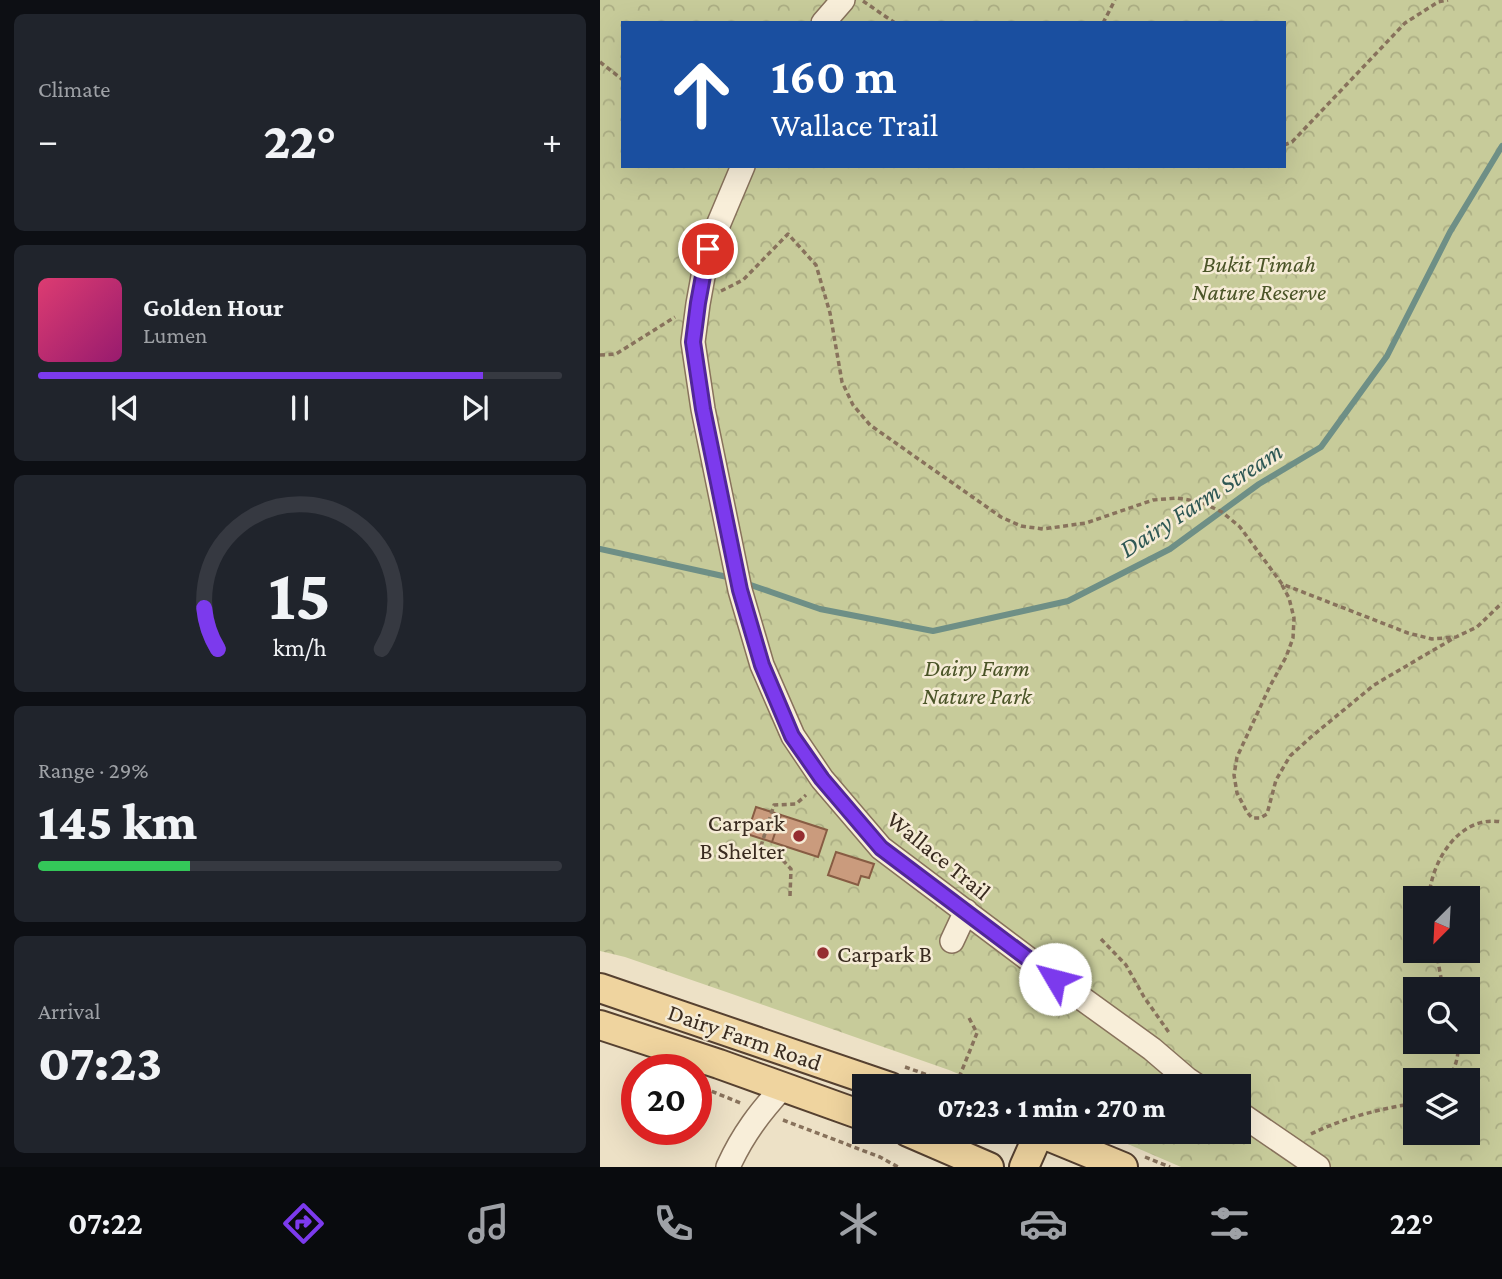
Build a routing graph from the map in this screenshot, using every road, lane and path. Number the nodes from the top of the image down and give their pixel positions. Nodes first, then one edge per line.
1 (843, 0) edge
2 (861, 0) edge
3 (1115, 0) edge
4 (1448, 0) edge
5 (825, 21) edge
6 (892, 21) edge
7 (1103, 21) edge
8 (600, 62) edge
9 (621, 78) edge
10 (1286, 144) edge
11 (742, 168) edge
12 (743, 280) dead end
13 (1282, 584) junction
14 (1502, 603) edge
15 (1456, 637) junction
16 (822, 779) junction
17 (1502, 822) edge
18 (1431, 886) edge
19 (790, 896) dead end
20 (966, 911) junction
21 (1101, 939) dead end
22 (952, 941) dead end
23 (600, 988) edge
24 (968, 1016) dead end
25 (600, 1025) edge
26 (1172, 1039) dead end
27 (852, 1074) edge
28 (960, 1074) edge
29 (1181, 1074) edge
30 (784, 1086) junction
31 (712, 1091) edge
32 (1403, 1106) edge
33 (761, 1111) junction
34 (852, 1112) edge
35 (1251, 1121) edge
36 (918, 1144) edge
37 (935, 1144) edge
38 (1034, 1144) edge
39 (1287, 1146) junction
40 (1064, 1156) edge
41 (728, 1167) edge
42 (898, 1167) edge
43 (937, 1167) edge
44 (989, 1167) edge
45 (1024, 1167) edge
46 (1123, 1167) edge
47 (1318, 1167) edge

1 - 5 lane
2 - 6 path
3 - 7 path
4 - 10 path
8 - 9 path
11 - 16 lane, Wallace Trail
12 - 13 path
13 - 15 path
13 - 15 path
14 - 15 path
16 - 19 path
16 - 20 lane, Wallace Trail
17 - 18 path
20 - 22 lane
20 - 29 lane, Wallace Trail
21 - 26 path
23 - 27 main road, Dairy Farm Road
24 - 28 path
25 - 30 main road, Dairy Farm Road
30 - 33 lane
30 - 34 main road, Dairy Farm Road
31 - 33 path
32 - 39 path
33 - 41 lane
33 - 42 path
35 - 39 lane
36 - 43 main road
37 - 44 main road
38 - 45 main road
39 - 47 lane
40 - 46 main road

